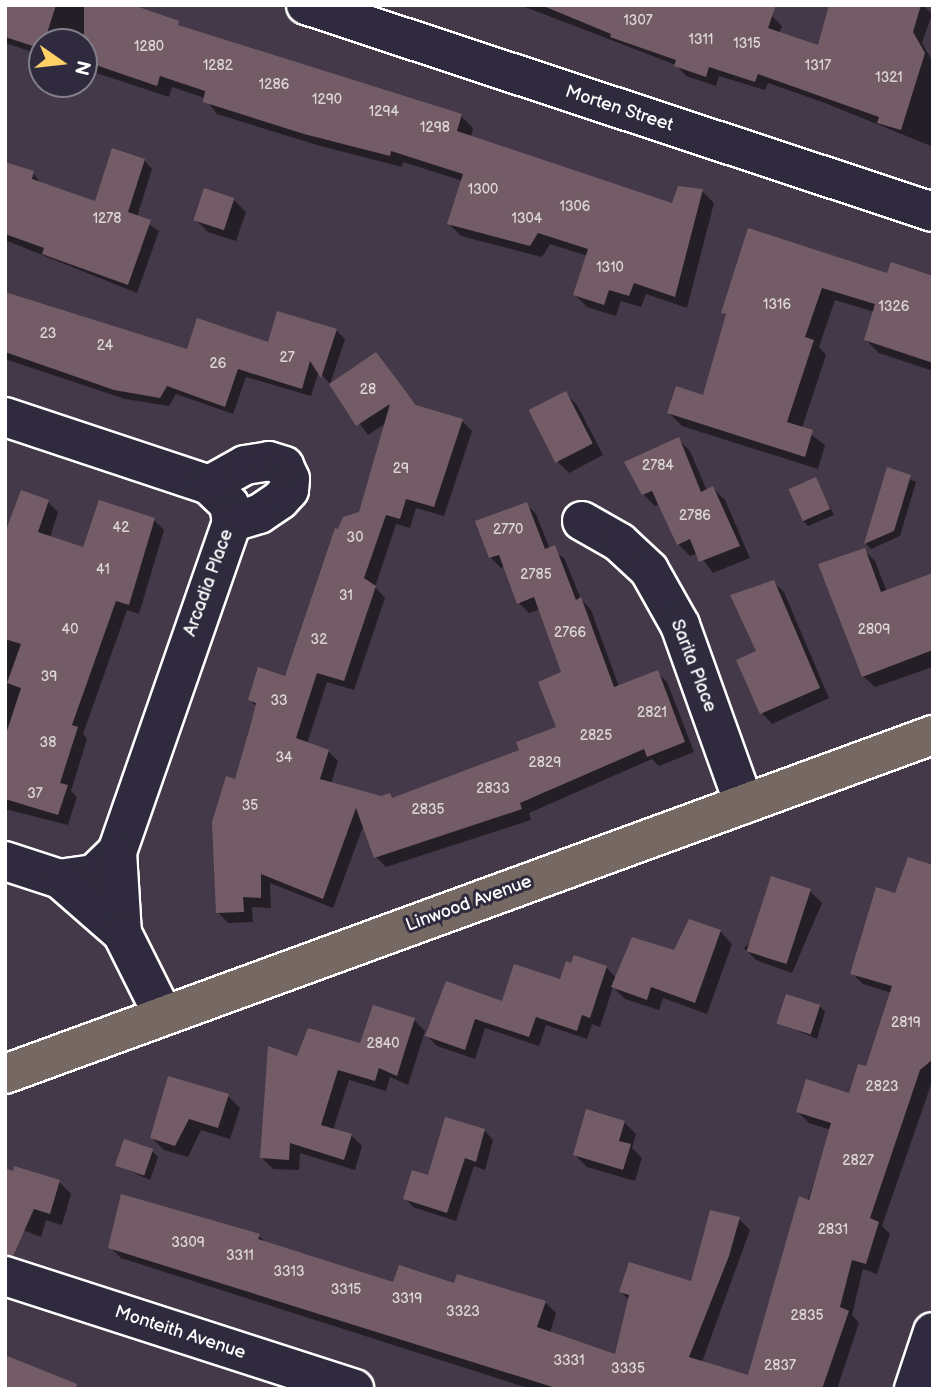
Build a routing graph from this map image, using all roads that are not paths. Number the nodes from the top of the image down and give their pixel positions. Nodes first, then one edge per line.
1 (306, 5) edge
2 (933, 212) edge
3 (5, 417) edge
4 (209, 485) junction
5 (582, 521) dead end
6 (232, 522) junction
7 (933, 735) edge
8 (744, 804) junction
9 (117, 852) junction
10 (5, 860) edge
11 (60, 879) junction
12 (122, 933) junction
13 (162, 1013) junction
14 (5, 1074) edge
15 (5, 1276) edge
16 (933, 1332) edge
17 (354, 1389) edge
18 (914, 1389) edge

1 - 2 street, Morten Street
3 - 4 street
4 - 6 street, Arcadia Place
4 - 6 street
5 - 8 street, Sarita Place
6 - 9 street, Arcadia Place
7 - 8 main road, Linwood Avenue
8 - 13 main road, Linwood Avenue
9 - 11 street, Arcadia Place
9 - 12 street, Arcadia Place
10 - 11 street, Arcadia Place
11 - 12 street, Arcadia Place
12 - 13 street, Arcadia Place
13 - 14 main road, Linwood Avenue
15 - 17 street, Monteith Avenue
16 - 18 street

